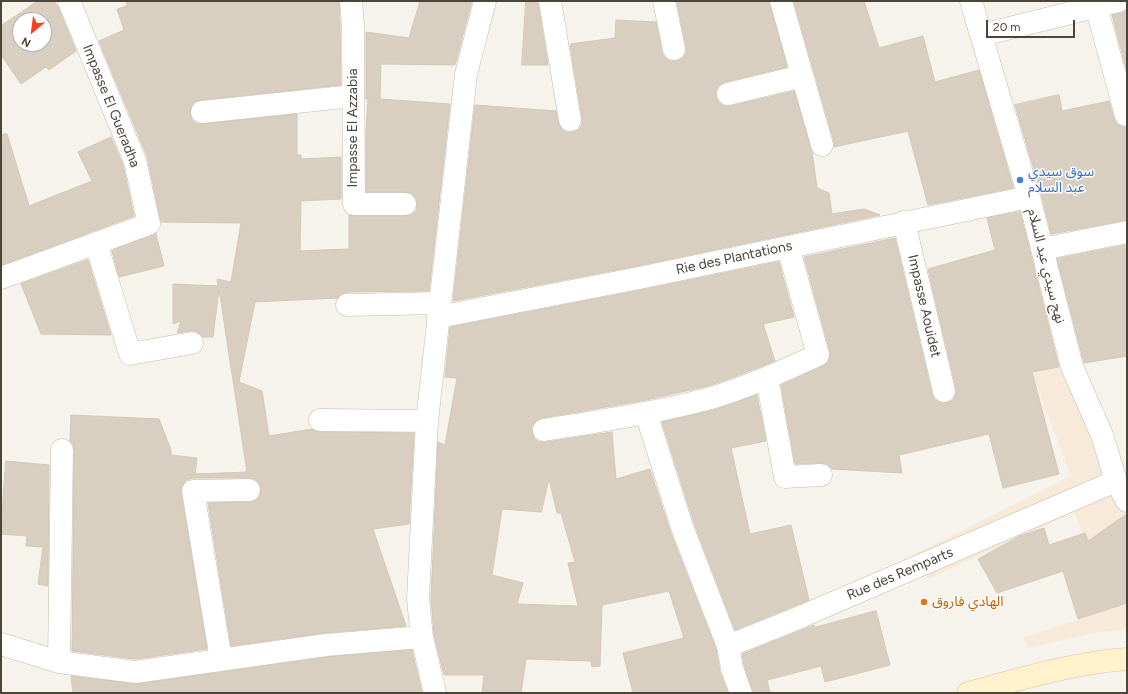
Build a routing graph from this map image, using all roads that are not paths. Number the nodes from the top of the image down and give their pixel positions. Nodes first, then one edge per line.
1 (69, 1) edge
2 (351, 1) edge
3 (485, 1) edge
4 (550, 1) edge
5 (664, 1) edge
6 (781, 1) edge
7 (971, 1) edge
8 (1118, 1) edge
9 (1096, 6) junction
10 (982, 35) junction
11 (674, 49) dead end
12 (802, 76) junction
13 (728, 94) dead end
14 (353, 96) junction
15 (1125, 106) edge
16 (202, 112) dead end
17 (570, 120) dead end
18 (822, 145) dead end
19 (1030, 197) junction
20 (405, 204) dead end
21 (904, 222) junction
22 (1127, 232) edge
23 (96, 243) junction
24 (788, 247) junction
25 (1042, 249) junction
26 (1, 278) edge
27 (347, 305) dead end
28 (439, 310) junction
29 (192, 343) dead end
30 (767, 378) junction
31 (944, 390) dead end
32 (646, 413) junction
33 (320, 420) dead end
34 (427, 421) junction
35 (544, 430) dead end
36 (62, 450) dead end
37 (821, 474) dead end
38 (1116, 481) junction
39 (249, 490) dead end
40 (1127, 501) edge
41 (422, 637) junction
42 (1, 644) edge
43 (728, 646) junction
44 (1127, 659) edge
45 (221, 660) junction
46 (59, 662) junction
47 (436, 693) edge
48 (741, 693) edge
49 (968, 693) edge

1 - 23 street, Impasse El Gueradha
2 - 14 street, Impasse El Azzabia
3 - 28 street
4 - 17 street
5 - 11 street
6 - 12 street
7 - 10 street, نهج سيدي عبد السلام
8 - 9 street
9 - 10 street
9 - 15 street
10 - 19 street, نهج سيدي عبد السلام
12 - 13 street
12 - 18 street
14 - 16 street
14 - 20 street, Impasse El Azzabia
19 - 21 street, Rie des Plantations
19 - 25 street, نهج سيدي عبد السلام
21 - 24 street, Rie des Plantations
21 - 31 street, Impasse Aouidet
22 - 25 street
23 - 26 street, Impasse El Gueradha
23 - 29 street
24 - 28 street, Rie des Plantations
24 - 30 street
25 - 38 street, نهج سيدي عبد السلام
27 - 28 street, Rie des Plantations
28 - 34 street
30 - 32 street
30 - 37 street
32 - 35 street
32 - 43 street
33 - 34 street
34 - 41 street
36 - 46 street
38 - 40 street, نهج سيدي عبد السلام
38 - 43 street, Rue des Remparts
39 - 45 street
41 - 45 street
41 - 47 street
42 - 46 street
43 - 48 street
44 - 49 main road
45 - 46 street

